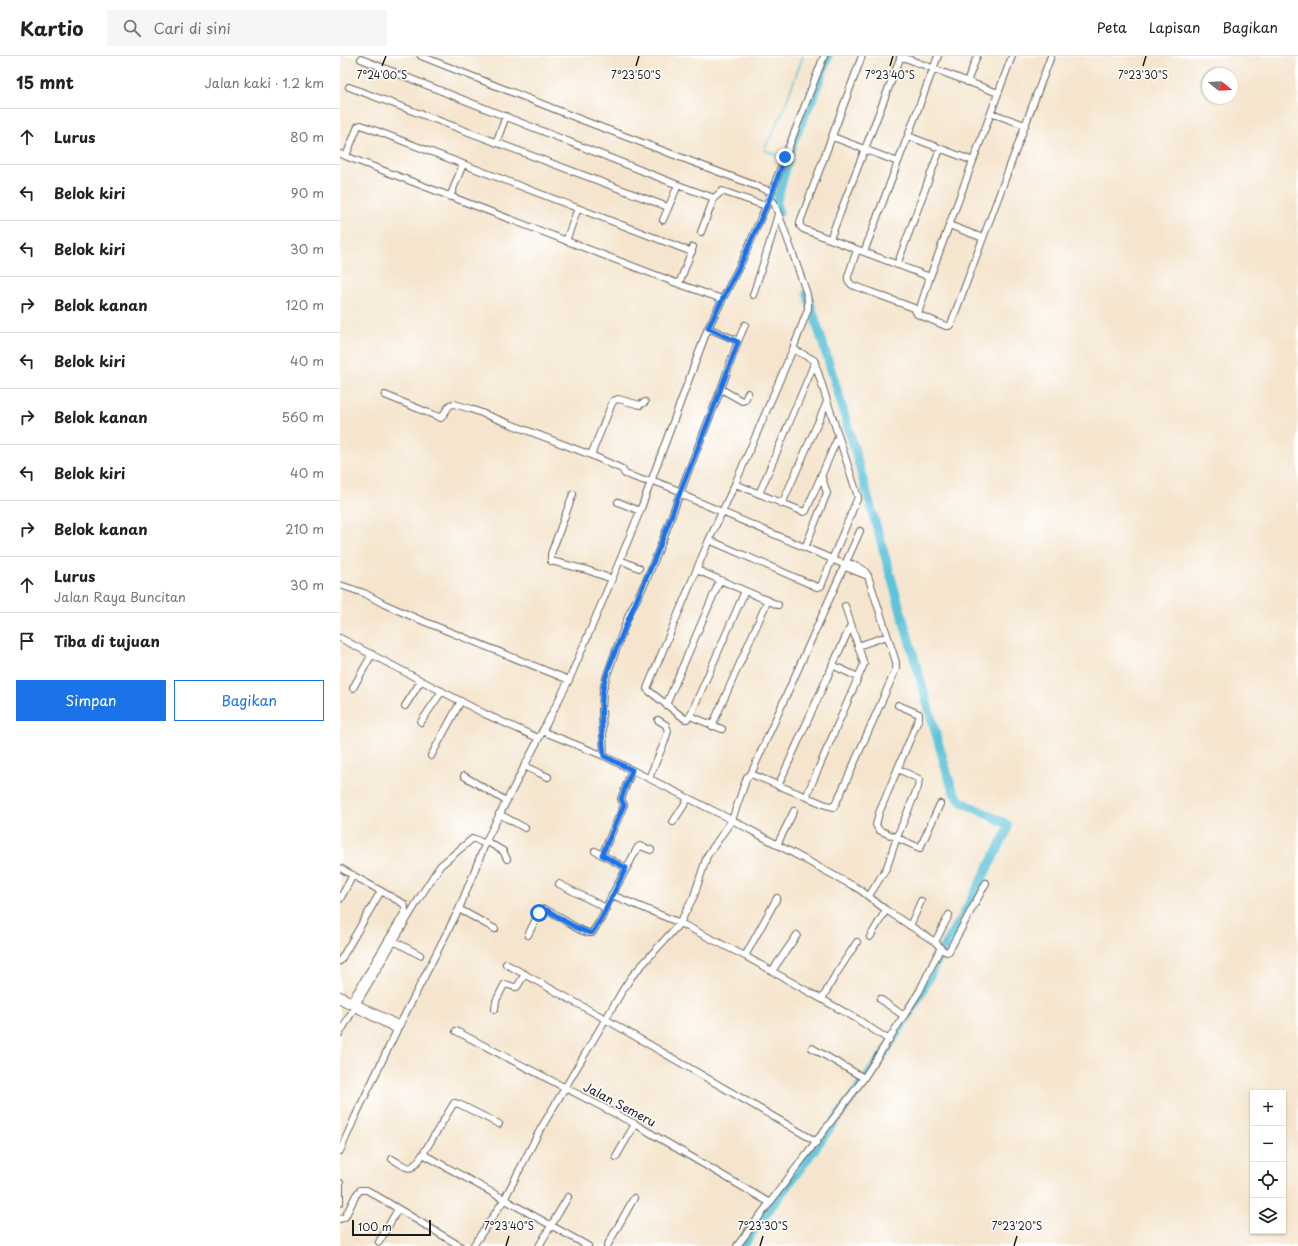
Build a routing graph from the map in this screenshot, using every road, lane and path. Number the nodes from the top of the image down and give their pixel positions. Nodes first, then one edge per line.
1 (421, 56) edge
2 (824, 56) edge
3 (862, 56) edge
4 (901, 56) edge
5 (938, 56) edge
6 (977, 56) edge
7 (1012, 56) edge
8 (1051, 56) edge
9 (361, 59) dead end
10 (933, 69) junction
11 (967, 82) junction
12 (349, 87) dead end
13 (998, 93) junction
14 (991, 113) junction
15 (506, 116) junction
16 (1025, 125) junction
17 (908, 136) junction
18 (833, 137) junction
19 (496, 143) junction
20 (865, 149) junction
21 (940, 149) junction
22 (343, 155) edge
23 (973, 161) junction
24 (898, 162) junction
25 (463, 164) junction
26 (678, 185) junction
27 (770, 193) junction
28 (450, 196) junction
29 (714, 198) junction
30 (764, 205) junction
31 (668, 207) junction
32 (578, 208) junction
33 (778, 214) junction
34 (662, 220) dead end
35 (949, 225) junction
36 (701, 232) dead end
37 (983, 238) junction
38 (830, 239) junction
39 (566, 241) junction
40 (857, 250) junction
41 (864, 252) junction
42 (897, 265) junction
43 (930, 277) junction
44 (679, 284) junction
45 (753, 295) dead end
46 (720, 298) junction
47 (918, 314) junction
48 (745, 325) dead end
49 (708, 328) junction
50 (738, 342) junction
51 (793, 349) junction
52 (815, 362) junction
53 (721, 389) junction
54 (748, 393) dead end
55 (385, 395) dead end
56 (645, 402) dead end
57 (827, 402) junction
58 (838, 437) junction
59 (591, 455) junction
60 (821, 475) junction
61 (651, 480) junction
62 (735, 484) junction
63 (680, 492) junction
64 (573, 494) dead end
65 (759, 494) junction
66 (618, 502) dead end
67 (782, 504) junction
68 (636, 509) junction
69 (722, 513) junction
70 (860, 531) dead end
71 (709, 540) junction
72 (805, 548) junction
73 (620, 560) junction
74 (840, 563) junction
75 (639, 568) dead end
76 (697, 570) junction
77 (612, 579) junction
78 (720, 580) junction
79 (340, 585) edge
80 (745, 591) junction
81 (768, 600) junction
82 (778, 605) dead end
83 (846, 606) dead end
84 (851, 625) junction
85 (887, 636) junction
86 (340, 638) edge
87 (858, 646) junction
88 (372, 654) junction
89 (832, 665) junction
90 (858, 677) junction
91 (569, 680) junction
92 (421, 681) junction
93 (354, 688) dead end
94 (442, 691) junction
95 (462, 701) junction
96 (666, 705) junction
97 (898, 705) dead end
98 (405, 706) dead end
99 (690, 716) junction
100 (658, 720) dead end
101 (421, 722) dead end
102 (712, 726) junction
103 (722, 729) dead end
104 (542, 731) junction
105 (538, 738) junction
106 (602, 755) junction
107 (431, 756) dead end
108 (524, 766) junction
109 (898, 769) junction
110 (632, 770) junction
111 (751, 774) junction
112 (464, 776) dead end
113 (548, 777) dead end
114 (649, 778) junction
115 (778, 786) junction
116 (806, 797) junction
117 (688, 799) junction
118 (506, 801) junction
119 (940, 804) dead end
120 (794, 810) dead end
121 (499, 814) junction
122 (729, 819) junction
123 (672, 822) dead end
124 (525, 828) dead end
125 (897, 837) junction
126 (486, 842) junction
127 (777, 845) junction
128 (651, 850) dead end
129 (595, 851) dead end
130 (602, 855) junction
131 (507, 859) dead end
132 (340, 868) edge
133 (626, 868) junction
134 (353, 875) junction
135 (986, 883) dead end
136 (559, 884) dead end
137 (380, 891) junction
138 (612, 895) junction
139 (868, 896) junction
140 (777, 898) dead end
141 (340, 899) edge
142 (921, 901) dead end
143 (606, 908) junction
144 (459, 909) junction
145 (886, 910) junction
146 (949, 916) dead end
147 (677, 922) junction
148 (910, 926) junction
149 (495, 929) dead end
150 (528, 935) dead end
151 (797, 935) dead end
152 (870, 937) dead end
153 (394, 941) junction
154 (857, 942) dead end
155 (935, 942) junction
156 (943, 950) junction
157 (420, 955) dead end
158 (745, 956) junction
159 (340, 961) edge
160 (506, 964) dead end
161 (772, 971) junction
162 (525, 974) junction
163 (340, 994) edge
164 (822, 999) junction
165 (880, 999) dead end
166 (340, 1000) edge
167 (353, 1004) junction
168 (495, 1009) dead end
169 (904, 1016) junction
170 (603, 1017) junction
171 (399, 1027) junction
172 (456, 1031) dead end
173 (340, 1033) edge
174 (889, 1040) junction
175 (812, 1048) dead end
176 (864, 1078) junction
177 (562, 1086) junction
178 (499, 1124) dead end
179 (635, 1124) junction
180 (817, 1142) junction
181 (340, 1151) edge
182 (423, 1154) junction
183 (616, 1157) dead end
184 (392, 1158) dead end
185 (340, 1183) edge
186 (340, 1191) edge
187 (568, 1197) dead end
188 (634, 1198) dead end
189 (504, 1200) junction
190 (770, 1203) junction
191 (340, 1204) edge
192 (398, 1208) junction
193 (340, 1219) edge
194 (551, 1225) junction
195 (379, 1242) dead end
196 (460, 1246) edge
197 (474, 1246) edge
198 (539, 1246) edge
199 (588, 1246) edge
200 (608, 1246) edge
201 (737, 1246) edge

1 - 27 street
2 - 27 street
3 - 18 street
4 - 10 street
4 - 20 street
5 - 10 street
6 - 11 street
7 - 13 street
8 - 16 street
9 - 15 street
10 - 11 street
10 - 17 street
11 - 13 street
12 - 19 street
13 - 14 street
14 - 16 street
14 - 23 street
15 - 19 street
15 - 26 street
16 - 37 street
17 - 21 street
17 - 24 street
18 - 20 street
18 - 38 street
19 - 31 street
20 - 24 street
20 - 38 street
21 - 23 street
21 - 42 street
22 - 25 street
22 - 28 street
23 - 35 street
24 - 41 street
25 - 28 street
25 - 32 street
26 - 29 street
26 - 31 street
27 - 30 street
27 - 33 street
28 - 39 street
29 - 30 street
29 - 36 street
30 - 46 street
31 - 34 street
32 - 39 street
32 - 44 street
33 - 45 street
33 - 51 street
35 - 37 street
35 - 43 street
37 - 47 street
38 - 40 street
39 - 44 street
40 - 41 street
40 - 47 street
41 - 42 street
42 - 43 street
43 - 47 street
44 - 46 street
46 - 49 street
48 - 50 street
49 - 50 street
49 - 61 street
50 - 53 street
51 - 52 street
51 - 62 street
52 - 57 street
52 - 65 street
53 - 54 street
53 - 63 street
55 - 59 street
56 - 59 street
57 - 58 street
57 - 67 street
58 - 60 street
58 - 74 street
59 - 61 street
60 - 67 street
60 - 72 street
61 - 63 street
61 - 68 street
62 - 65 street
62 - 69 street
63 - 69 street
63 - 106 street
64 - 77 street
65 - 67 street
66 - 68 street
68 - 73 street
69 - 71 street
69 - 72 street
70 - 74 street
71 - 74 street
71 - 76 street
72 - 74 street
73 - 75 street
73 - 77 street
74 - 85 street
74 - 111 street
76 - 78 street
76 - 96 street
77 - 91 street
78 - 80 street
78 - 96 street
79 - 91 street
80 - 81 street
80 - 99 street
81 - 82 street
81 - 102 street
83 - 84 street
84 - 87 street
84 - 89 street
85 - 87 street
85 - 116 street
86 - 88 street
87 - 90 street
88 - 92 street
88 - 93 street
89 - 90 street
89 - 115 street
90 - 116 street
91 - 104 street
92 - 94 street
92 - 98 street
94 - 95 street
94 - 101 street
95 - 105 street
95 - 107 street
96 - 99 street
97 - 109 street
99 - 102 street
100 - 114 street
102 - 103 street
104 - 105 street
104 - 106 street
105 - 108 street
106 - 110 street
108 - 113 street
108 - 118 street
109 - 125 street
109 - 125 street
110 - 114 street
110 - 130 street
111 - 115 street
111 - 122 street
112 - 118 street
114 - 117 street
115 - 116 street
117 - 122 street
117 - 123 street
118 - 121 street
119 - 125 street
120 - 127 street
121 - 124 street
121 - 126 street
122 - 127 street
122 - 147 street
125 - 139 street
126 - 131 street
126 - 144 street
126 - 153 street
127 - 139 street
128 - 133 street
129 - 130 street
130 - 133 street
132 - 134 street
133 - 138 street
134 - 137 street
134 - 141 street
135 - 156 street
136 - 143 street
137 - 159 street
137 - 167 street
138 - 143 street
138 - 147 street
139 - 145 street
140 - 158 street
142 - 148 street
143 - 150 street
144 - 149 street
144 - 171 street
145 - 148 street
145 - 152 street
146 - 155 street
147 - 158 street
147 - 170 street
148 - 155 street
151 - 161 street
153 - 157 street
153 - 167 street
154 - 164 street
155 - 156 street
156 - 169 street
158 - 161 street
160 - 162 street
161 - 164 street
162 - 168 street
162 - 170 street
163 - 167 street
164 - 174 street
165 - 169 street
166 - 167 street
167 - 171 street
167 - 173 street
169 - 174 street
170 - 177 street
170 - 180 street
171 - 181 street
172 - 177 street, Jalan Semeru
174 - 176 street
175 - 176 street
176 - 180 street
177 - 179 street, Jalan Semeru
177 - 189 street
178 - 182 street
179 - 183 street
179 - 190 street, Jalan Semeru
180 - 190 street
182 - 184 street
182 - 189 street
185 - 186 street
186 - 191 street
187 - 194 street
188 - 200 street
189 - 194 street
189 - 197 street
190 - 201 street
192 - 193 street
192 - 195 street
192 - 196 street
194 - 198 street
194 - 199 street

